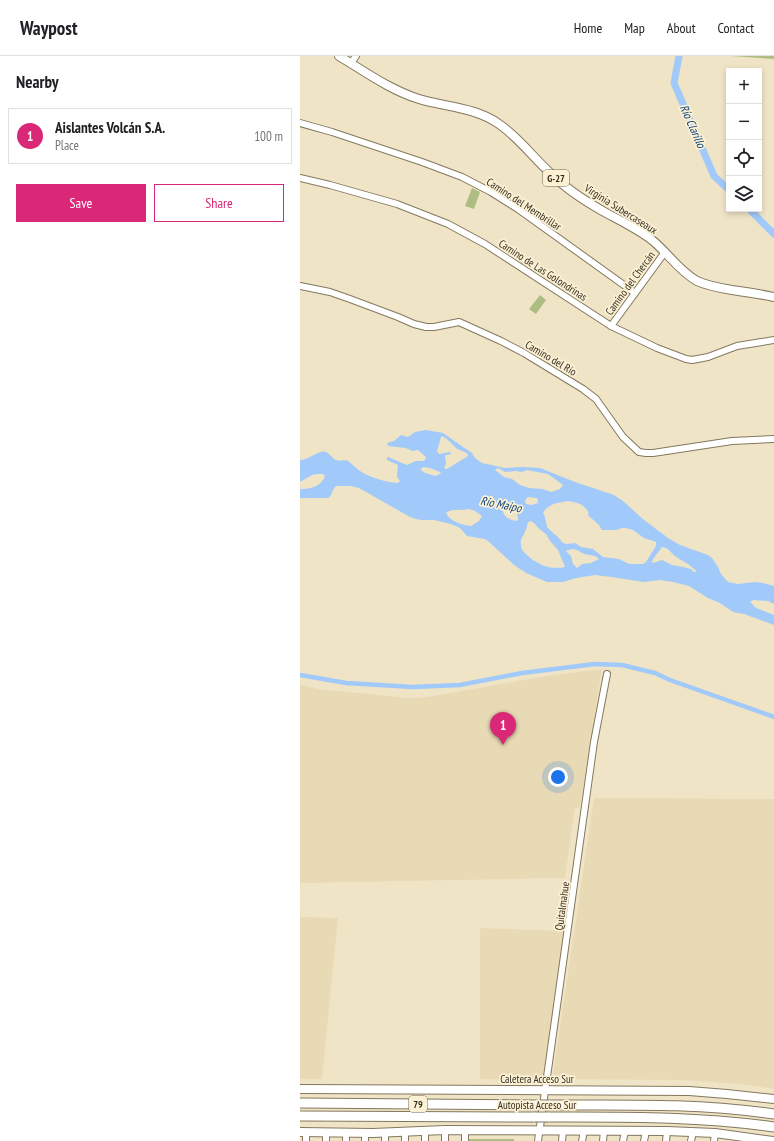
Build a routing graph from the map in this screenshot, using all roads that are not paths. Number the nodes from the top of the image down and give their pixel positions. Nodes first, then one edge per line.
1 (339, 56) edge
2 (356, 56) edge
3 (351, 63) junction
4 (300, 123) edge
5 (300, 178) edge
6 (665, 252) junction
7 (300, 286) edge
8 (635, 293) junction
9 (774, 297) edge
10 (611, 326) junction
11 (774, 340) edge
12 (774, 439) edge
13 (607, 674) dead end
14 (300, 1088) edge
15 (546, 1090) junction
16 (774, 1099) edge
17 (300, 1103) edge
18 (774, 1114) edge
19 (300, 1116) edge
20 (774, 1127) edge
21 (425, 1130) junction
22 (445, 1130) junction
23 (465, 1130) junction
24 (540, 1130) junction
25 (584, 1130) junction
26 (604, 1130) junction
27 (405, 1131) junction
28 (563, 1131) junction
29 (625, 1131) junction
30 (646, 1131) junction
31 (667, 1131) junction
32 (385, 1132) junction
33 (693, 1132) junction
34 (304, 1135) edge
35 (326, 1137) edge
36 (346, 1137) edge
37 (365, 1137) edge
38 (715, 1137) edge
39 (738, 1138) edge
40 (385, 1141) edge
41 (405, 1141) edge
42 (425, 1141) edge
43 (445, 1141) edge
44 (465, 1141) edge
45 (538, 1141) edge
46 (562, 1141) edge
47 (582, 1141) edge
48 (603, 1141) edge
49 (624, 1141) edge
50 (644, 1141) edge
51 (666, 1141) edge
52 (691, 1141) edge
53 (773, 1141) edge

1 - 3 main road, Virginia Subercaseaux / G-27
2 - 3 street
3 - 6 main road, Virginia Subercaseaux / G-27
4 - 8 street, Camino del Membrillar
5 - 10 street, Camino de Las Golondrinas
6 - 8 street, Camino del Chercán
6 - 9 main road, Virginia Subercaseaux / G-27
7 - 12 street, Camino del Río
8 - 10 street, Camino del Chercán
10 - 11 street, Camino de Las Golondrinas
13 - 15 street, Quitalmahue
14 - 15 main road, Caletera Acceso Sur
15 - 16 main road, Caletera Acceso Sur
15 - 24 street, Quitalmahue
17 - 18 highway, Autopista Acceso Sur / 79, bridge
19 - 20 highway, Autopista Acceso Sur / 79, bridge
21 - 22 main road
21 - 27 main road
21 - 42 street
22 - 23 main road
22 - 43 street
23 - 24 main road
23 - 44 street
24 - 28 main road
24 - 45 street, Quitalmahue
25 - 26 main road
25 - 28 main road
25 - 47 street
26 - 29 main road
26 - 48 street
27 - 32 main road
27 - 41 street
28 - 46 street
29 - 30 main road
29 - 49 street
30 - 31 main road
30 - 50 street
31 - 33 main road
31 - 51 street
32 - 37 main road
32 - 40 street
33 - 38 main road
33 - 52 street
34 - 35 main road
35 - 36 main road
36 - 37 main road
38 - 39 main road
39 - 53 main road

